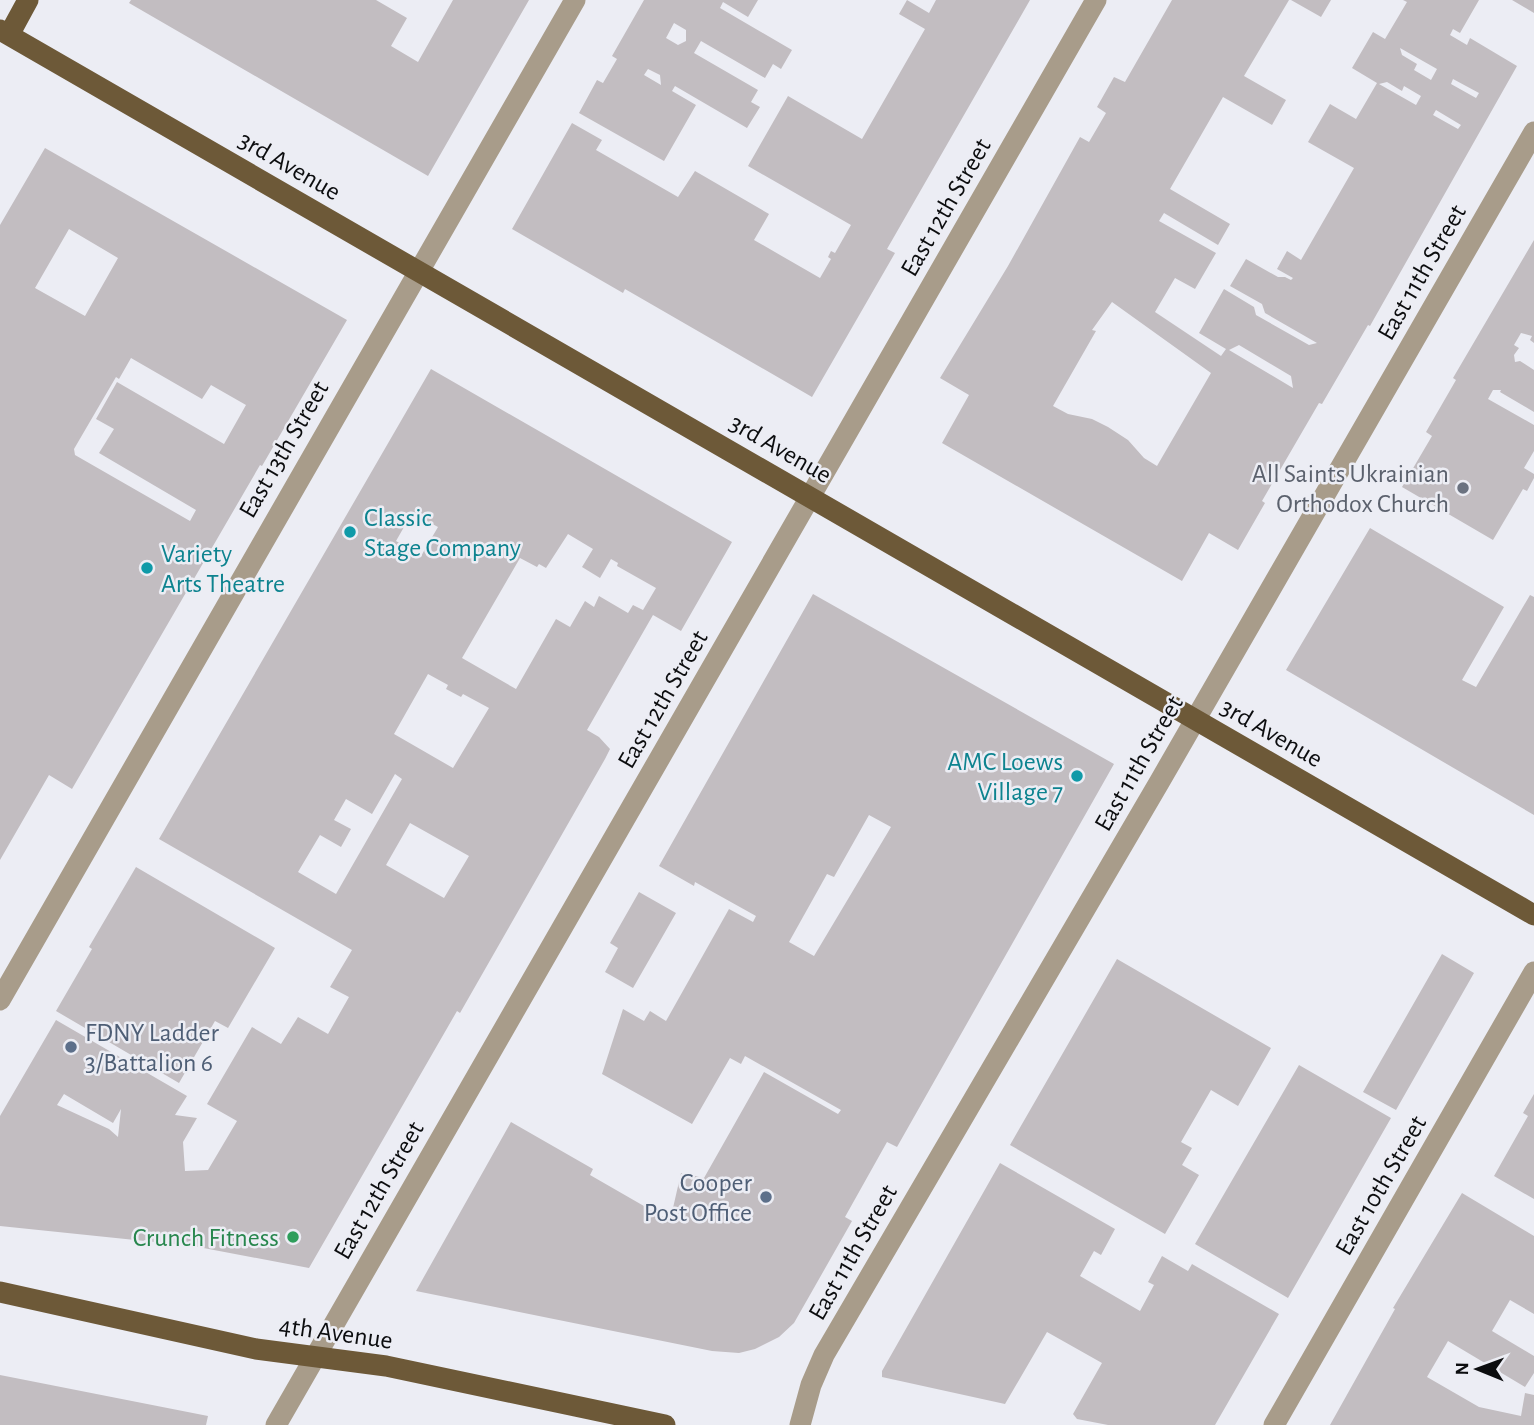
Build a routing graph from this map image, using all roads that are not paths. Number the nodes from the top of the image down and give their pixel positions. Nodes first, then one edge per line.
1 (28, 0) edge
2 (575, 0) edge
3 (1096, 0) edge
4 (3, 38) edge
5 (1534, 132) edge
6 (418, 272) junction
7 (811, 498) junction
8 (1196, 720) junction
9 (1534, 915) edge
10 (1534, 972) edge
11 (0, 1000) edge
12 (0, 1292) edge
13 (315, 1356) junction
14 (276, 1425) edge
15 (665, 1425) edge
16 (800, 1425) edge
17 (1274, 1425) edge

1 - 4 main road
2 - 6 street, East 13th Street
3 - 7 street, East 12th Street
4 - 6 main road, 3rd Avenue
5 - 8 street, East 11th Street
6 - 7 main road, 3rd Avenue
6 - 11 street, East 13th Street
7 - 8 main road, 3rd Avenue
7 - 13 street, East 12th Street
8 - 9 main road, 3rd Avenue
8 - 16 street, East 11th Street
10 - 17 street, East 10th Street
12 - 13 main road, 4th Avenue
13 - 14 street, East 12th Street
13 - 15 main road, 4th Avenue

